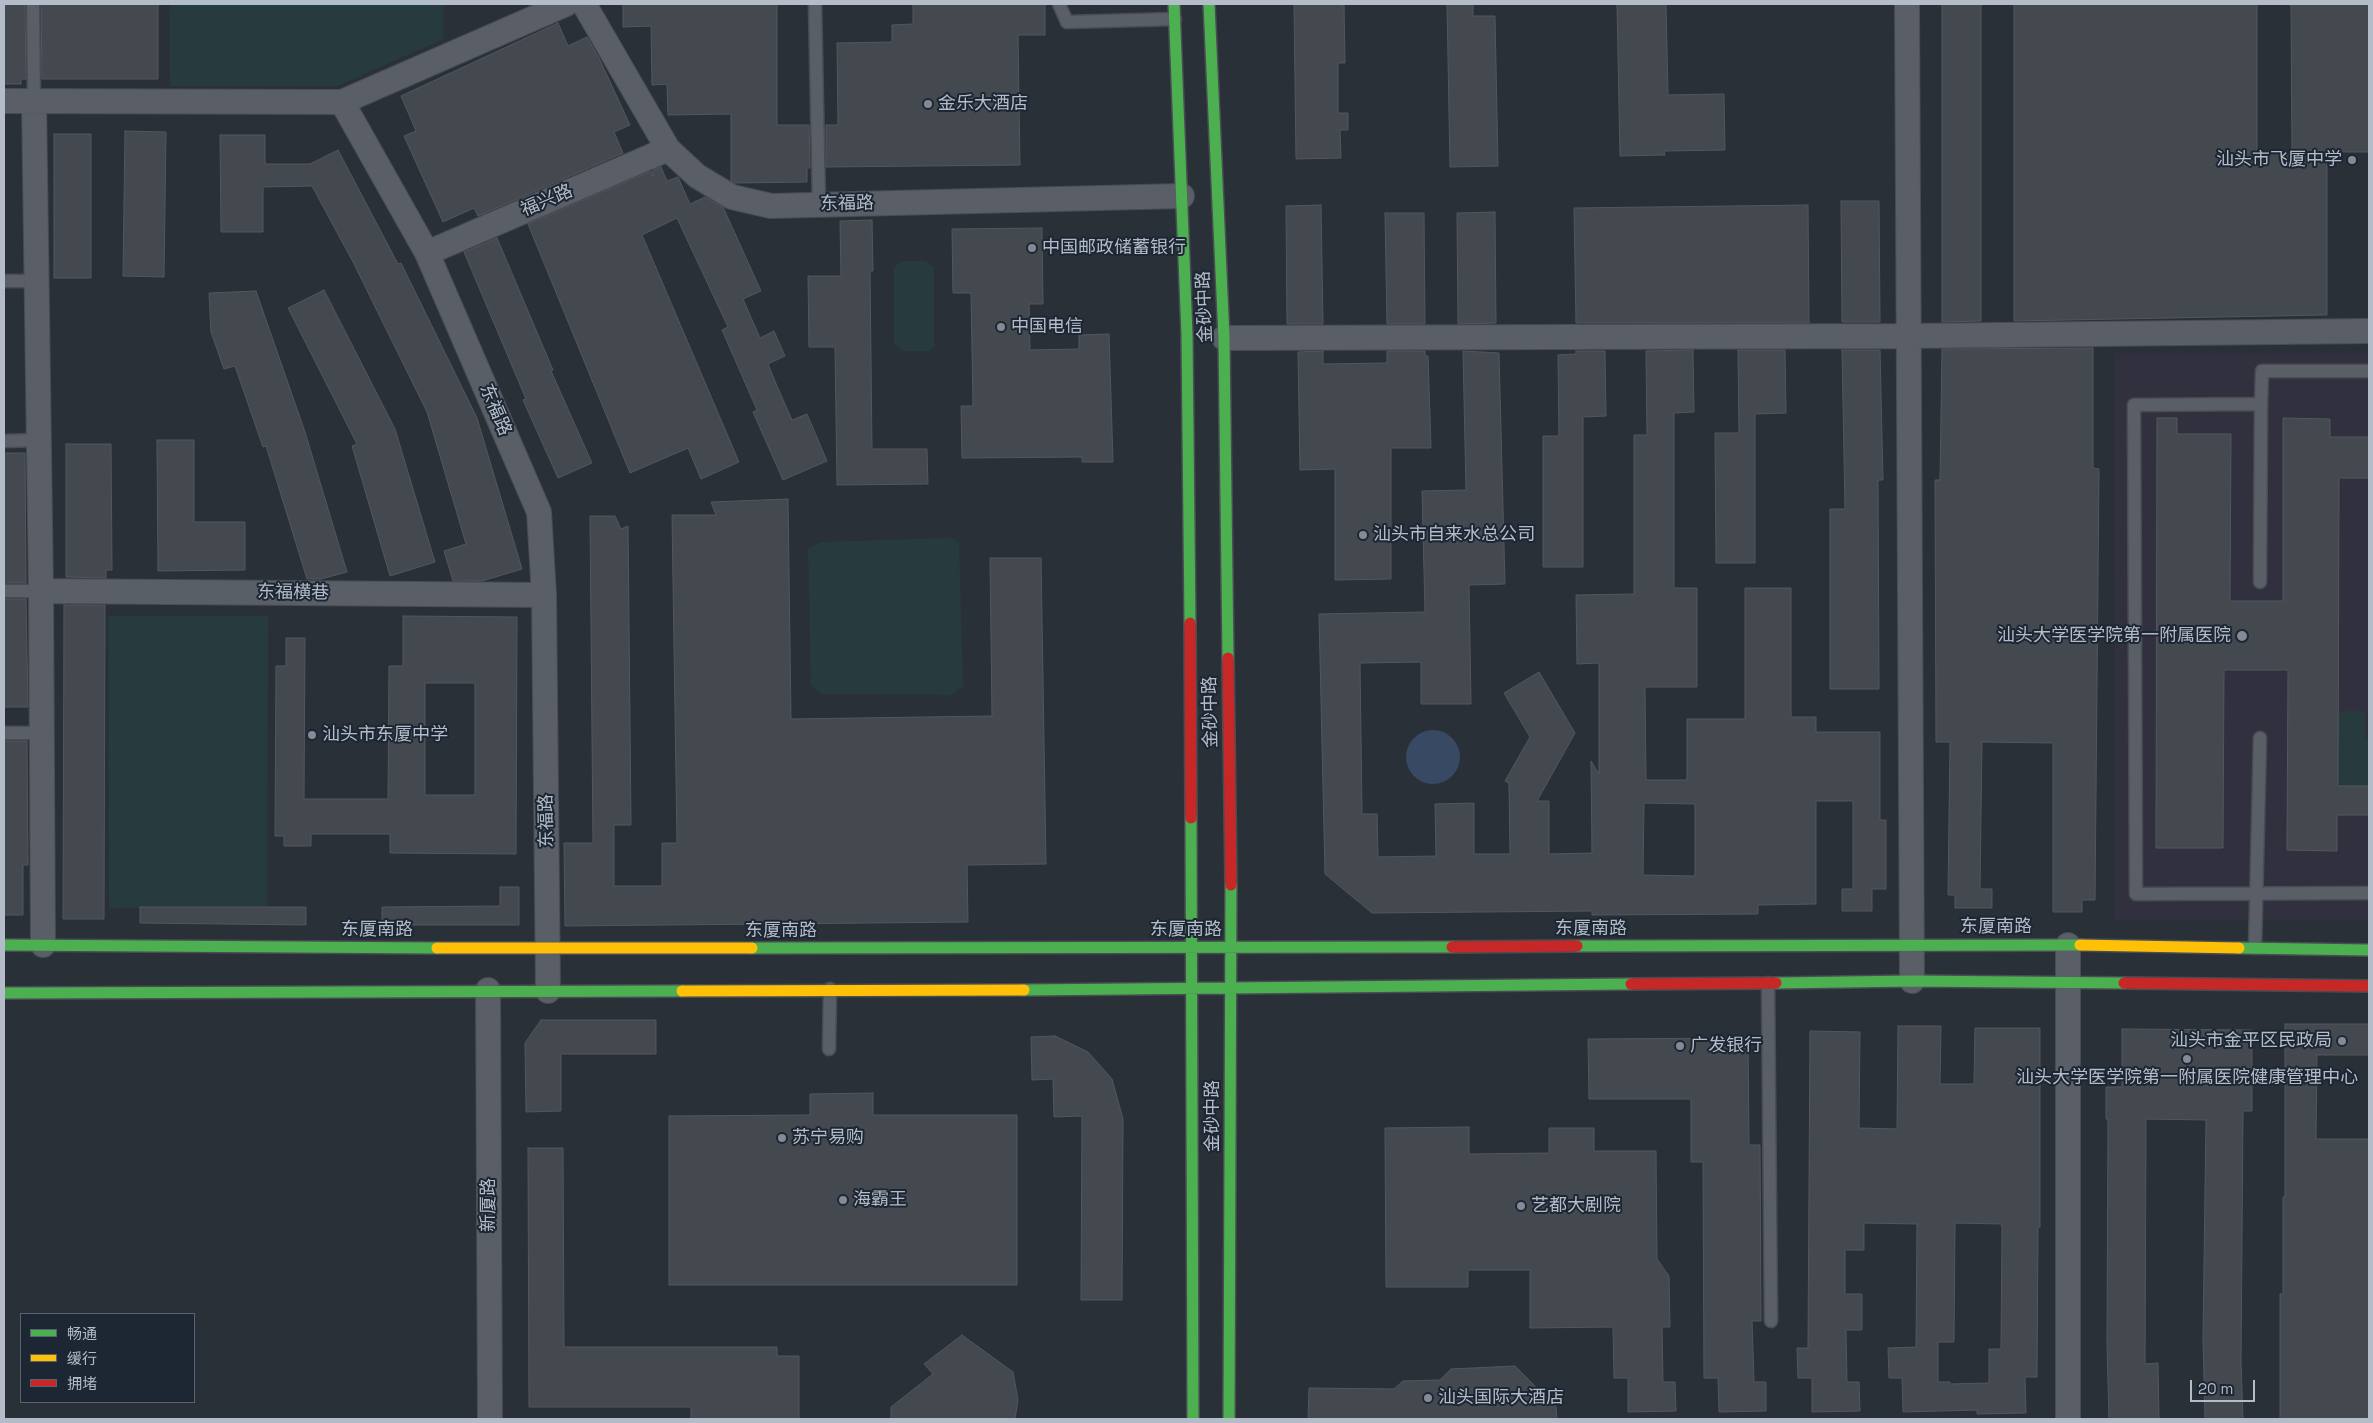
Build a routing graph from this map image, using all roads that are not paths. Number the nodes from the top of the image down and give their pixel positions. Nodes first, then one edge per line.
1 (33, 4) edge
2 (584, 4) edge
3 (815, 4) edge
4 (1059, 4) edge
5 (1174, 4) edge
6 (1209, 4) edge
7 (1907, 4) edge
8 (561, 5) edge
9 (1175, 19) junction
10 (34, 100) junction
11 (4, 101) edge
12 (342, 102) junction
13 (668, 149) junction
14 (1182, 196) junction
15 (819, 205) junction
16 (427, 253) junction
17 (4, 281) edge
18 (37, 281) junction
19 (2369, 331) edge
20 (1908, 336) junction
21 (1224, 338) junction
22 (2369, 372) edge
23 (2261, 404) junction
24 (39, 440) junction
25 (4, 441) edge
26 (2260, 582) dead end
27 (41, 590) junction
28 (4, 591) edge
29 (544, 595) junction
30 (4, 733) edge
31 (42, 733) junction
32 (2260, 738) dead end
33 (2256, 894) junction
34 (2369, 894) edge
35 (4, 945) edge
36 (43, 945) junction
37 (1912, 945) junction
38 (2068, 945) junction
39 (1193, 947) junction
40 (1231, 947) junction
41 (2254, 948) junction
42 (549, 949) junction
43 (2369, 950) edge
44 (1912, 981) junction
45 (1768, 983) junction
46 (2069, 983) junction
47 (2369, 986) edge
48 (1193, 988) junction
49 (830, 989) junction
50 (1232, 989) junction
51 (488, 990) junction
52 (548, 991) junction
53 (4, 993) edge
54 (829, 1049) dead end
55 (1771, 1321) dead end
56 (490, 1419) edge
57 (1193, 1419) edge
58 (1229, 1419) edge
59 (2068, 1419) edge

1 - 10 lane
2 - 13 street, 东福路
3 - 15 lane
4 - 9 lane
5 - 9 street, 金砂中路
6 - 21 street, 金砂中路
7 - 20 street
8 - 12 street
9 - 14 street, 金砂中路
10 - 11 street
10 - 12 street
10 - 18 street
12 - 16 street, 东福路
13 - 15 street, 东福路
13 - 16 street, 福兴路
14 - 15 street, 东福路
14 - 39 street, 金砂中路
16 - 29 street, 东福路
17 - 18 lane
18 - 24 street
19 - 20 street
20 - 21 street
20 - 37 street
21 - 40 street, 金砂中路
22 - 23 lane
23 - 26 lane
23 - 33 lane
24 - 25 lane
24 - 27 street
27 - 28 lane
27 - 29 street, 东福横巷
27 - 31 street
29 - 42 street, 东福路
30 - 31 lane
31 - 36 street
32 - 33 lane
33 - 34 lane
33 - 41 lane
35 - 36 street, 东厦南路
36 - 42 street, 东厦南路
37 - 38 street, 东厦南路
37 - 40 street, 东厦南路
37 - 44 street
38 - 41 street, 东厦南路
38 - 46 street
39 - 40 street, 东厦南路
39 - 42 street, 东厦南路
39 - 48 street, 金砂中路
40 - 50 street, 金砂中路
41 - 43 street, 东厦南路
42 - 52 street, 东福路
44 - 45 street
44 - 46 street
45 - 50 street
45 - 55 lane
46 - 47 street
46 - 59 street
48 - 49 street
48 - 50 street
48 - 57 street, 金砂中路
49 - 52 street
49 - 54 lane
50 - 58 street, 金砂中路
51 - 52 street
51 - 53 street
51 - 56 street, 新厦路

